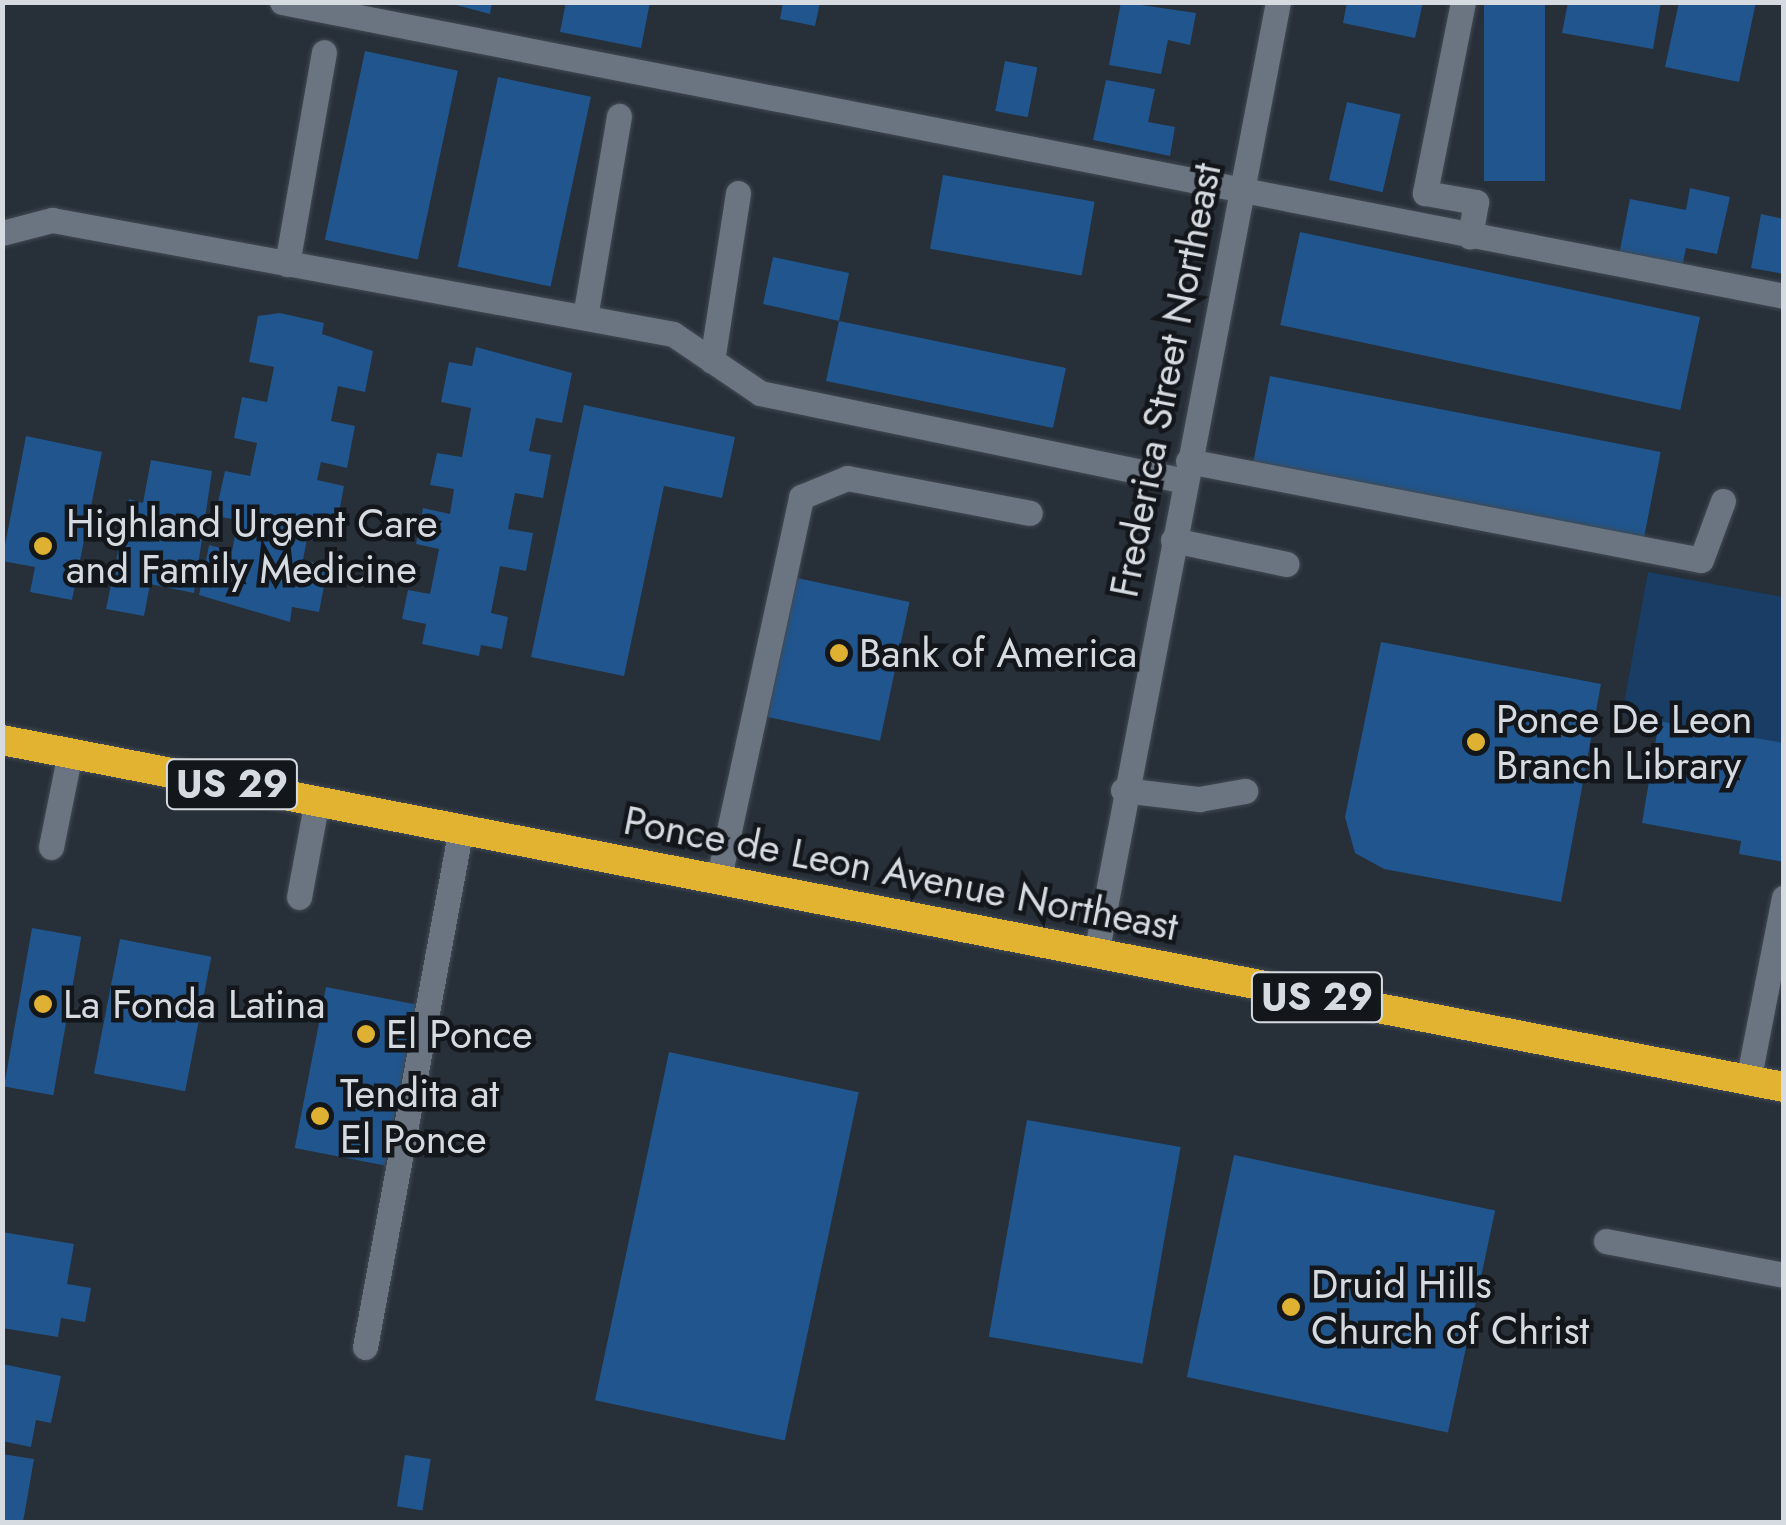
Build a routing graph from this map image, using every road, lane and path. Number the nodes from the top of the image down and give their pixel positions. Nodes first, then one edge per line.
1 (282, 2) edge
2 (1278, 2) edge
3 (1463, 2) edge
4 (324, 52) dead end
5 (619, 116) dead end
6 (1239, 192) junction
7 (738, 193) dead end
8 (2, 233) edge
9 (1470, 236) junction
10 (287, 264) junction
11 (1784, 296) edge
12 (584, 318) junction
13 (712, 361) junction
14 (1186, 471) junction
15 (1723, 502) dead end
16 (1030, 513) dead end
17 (1173, 540) junction
18 (1287, 564) dead end
19 (2, 740) edge
20 (70, 753) junction
21 (1123, 790) junction
22 (1244, 792) dead end
23 (317, 800) junction
24 (461, 828) junction
25 (51, 848) dead end
26 (719, 877) junction
27 (299, 896) dead end
28 (1784, 898) edge
29 (1097, 949) junction
30 (1748, 1081) junction
31 (1784, 1088) edge
32 (1606, 1242) dead end
33 (1784, 1275) edge
34 (365, 1347) dead end

1 - 6 street
2 - 6 street, Frederica Street Northeast
3 - 9 street
4 - 10 street
5 - 12 street
6 - 9 street
6 - 14 street, Frederica Street Northeast
7 - 13 street
8 - 10 street
9 - 11 street
10 - 12 street
12 - 13 street
13 - 14 street
14 - 15 street
14 - 17 street, Frederica Street Northeast
16 - 26 street
17 - 18 street
17 - 21 street, Frederica Street Northeast
19 - 20 highway, Ponce de Leon Avenue Northeast / US 29
20 - 23 highway, Ponce de Leon Avenue Northeast / US 29
20 - 25 street
21 - 22 street
21 - 29 street, Frederica Street Northeast
23 - 24 highway, Ponce de Leon Avenue Northeast / US 29
23 - 27 street
24 - 26 highway, Ponce de Leon Avenue Northeast / US 29
24 - 34 street
26 - 29 highway, Ponce de Leon Avenue Northeast / US 29
28 - 30 street
29 - 30 highway, Ponce de Leon Avenue Northeast / US 29
30 - 31 highway, Ponce de Leon Avenue Northeast / US 29
32 - 33 street

